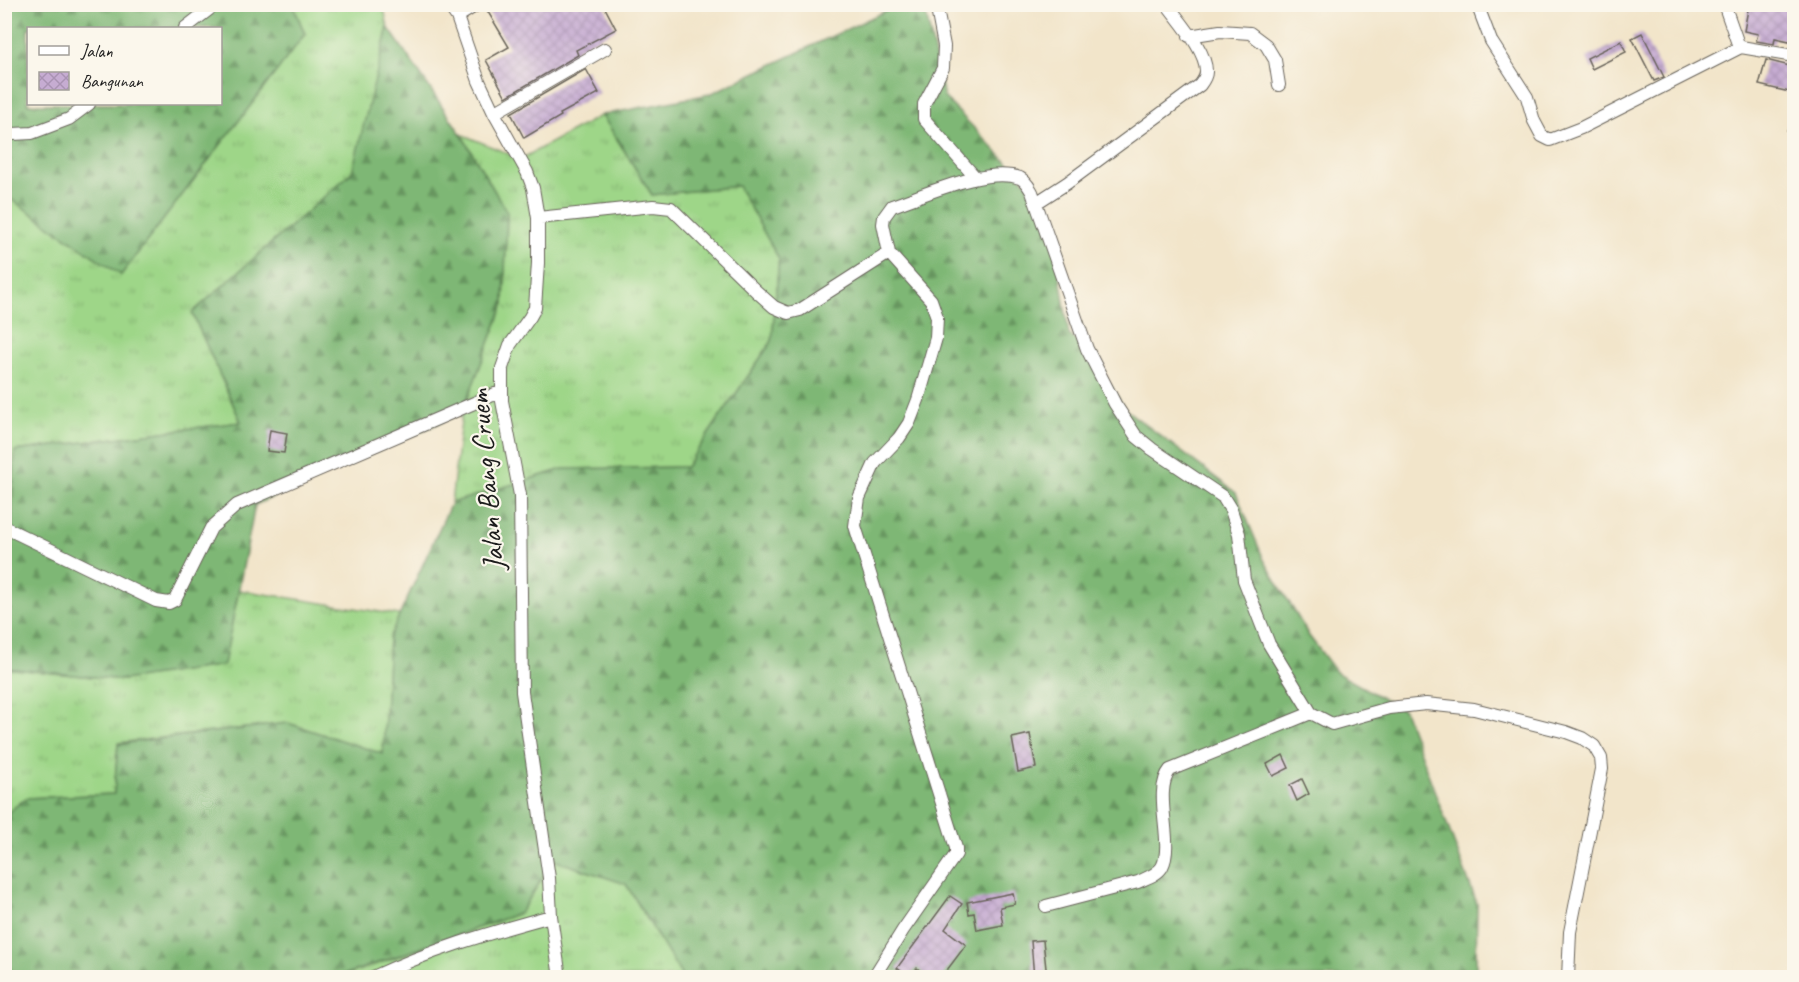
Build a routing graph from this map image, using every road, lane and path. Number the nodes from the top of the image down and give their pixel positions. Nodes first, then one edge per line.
1 (216, 4) edge
2 (448, 4) edge
3 (478, 4) edge
4 (936, 4) edge
5 (1167, 4) edge
6 (1477, 4) edge
7 (1724, 4) edge
8 (457, 17) junction
9 (186, 27) edge
10 (1189, 36) junction
11 (1741, 47) junction
12 (605, 49) dead end
13 (1794, 56) edge
14 (1279, 85) dead end
15 (88, 105) edge
16 (494, 113) junction
17 (4, 128) edge
18 (975, 177) junction
19 (1036, 203) junction
20 (538, 218) junction
21 (890, 253) junction
22 (502, 391) junction
23 (4, 527) edge
24 (1311, 713) junction
25 (1046, 906) dead end
26 (551, 916) junction
27 (371, 978) edge
28 (560, 978) edge
29 (873, 978) edge
30 (1568, 978) edge

1 - 9 street
2 - 8 street, Jalan Bang Cruem
3 - 8 street
4 - 18 street
5 - 10 street
6 - 11 street
7 - 11 street
8 - 16 street, Jalan Bang Cruem
10 - 14 street
10 - 19 street
11 - 13 street
12 - 16 street
15 - 17 street
16 - 20 street, Jalan Bang Cruem
18 - 19 street
18 - 21 street
19 - 24 street
20 - 21 street
20 - 22 street, Jalan Bang Cruem
21 - 29 street
22 - 23 street
22 - 26 street, Jalan Bang Cruem
24 - 25 street
24 - 30 street
26 - 27 street
26 - 28 street, Jalan Bang Cruem

